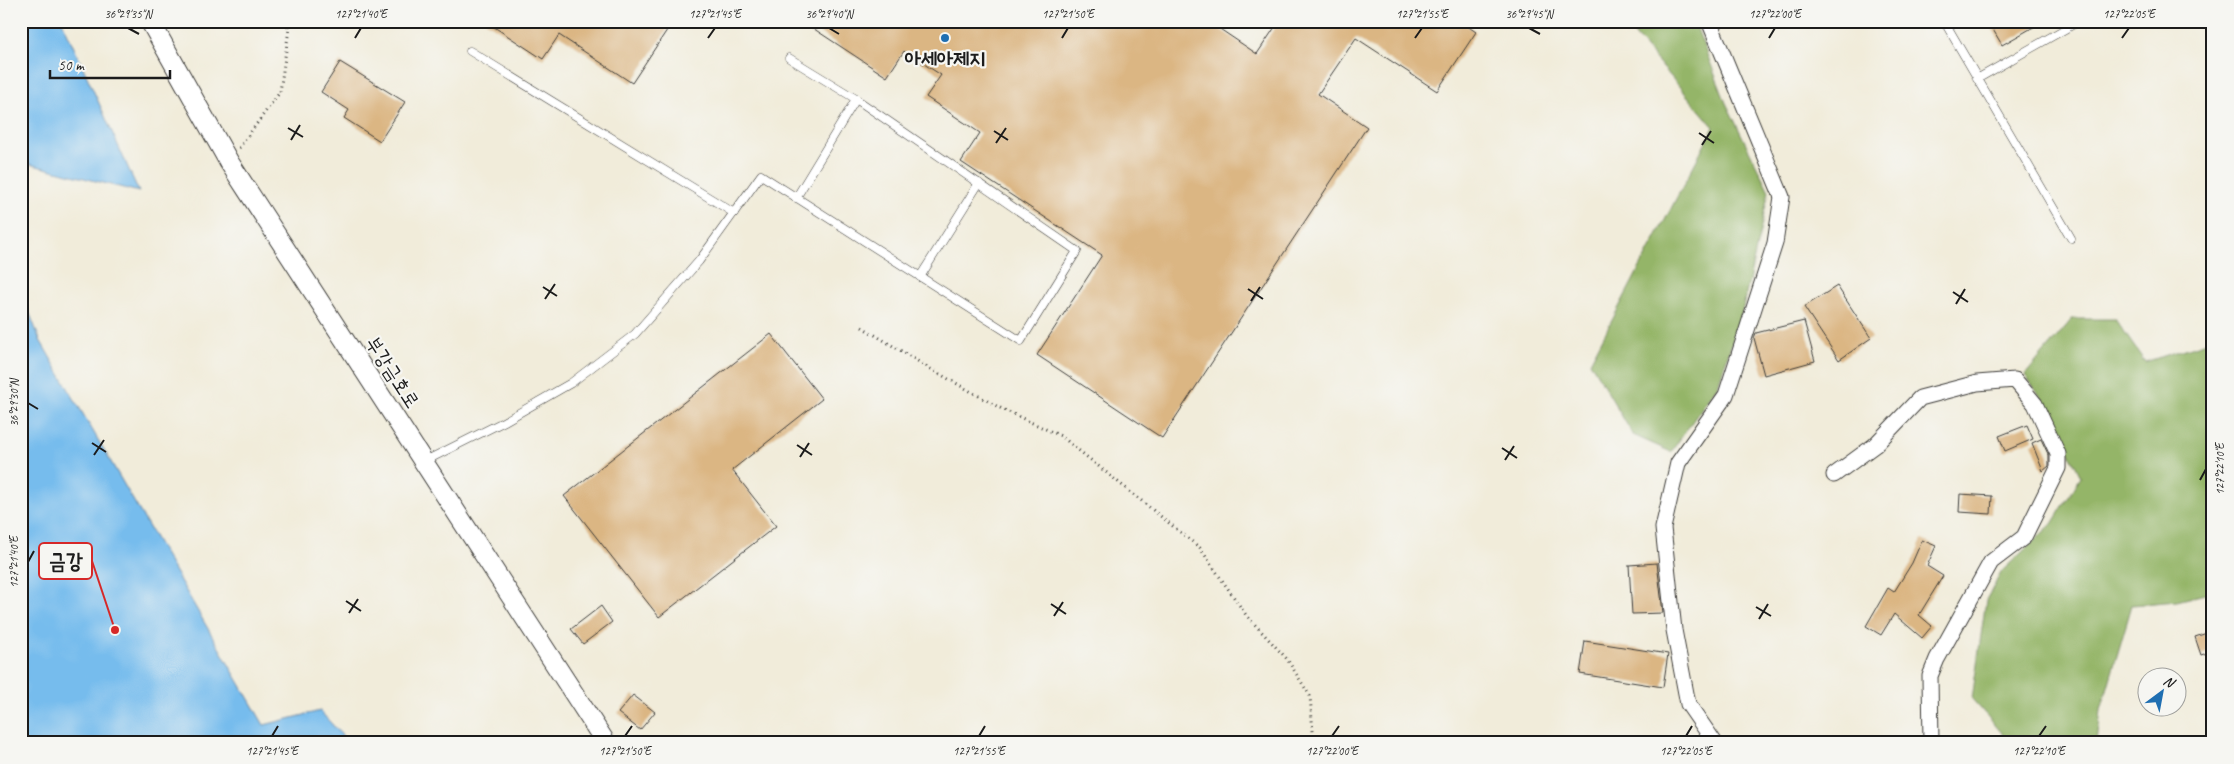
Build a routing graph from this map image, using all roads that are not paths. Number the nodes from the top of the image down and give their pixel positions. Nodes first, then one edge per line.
1 (150, 21) edge
2 (1709, 21) edge
3 (1944, 21) edge
4 (2079, 21) edge
5 (470, 51) dead end
6 (789, 58) dead end
7 (1977, 79) junction
8 (856, 98) junction
9 (979, 184) junction
10 (796, 198) junction
11 (734, 213) junction
12 (2072, 238) dead end
13 (920, 277) junction
14 (425, 461) junction
15 (1834, 475) dead end
16 (606, 743) edge
17 (1715, 743) edge
18 (1931, 743) edge

1 - 14 street, 부강금호로
2 - 17 street
3 - 7 lane
4 - 7 lane
5 - 11 lane
6 - 8 lane
7 - 12 lane
8 - 9 lane
8 - 10 lane
9 - 13 lane
9 - 13 lane
10 - 11 lane
10 - 13 lane
11 - 14 lane
14 - 16 street, 부강금호로
15 - 18 street

